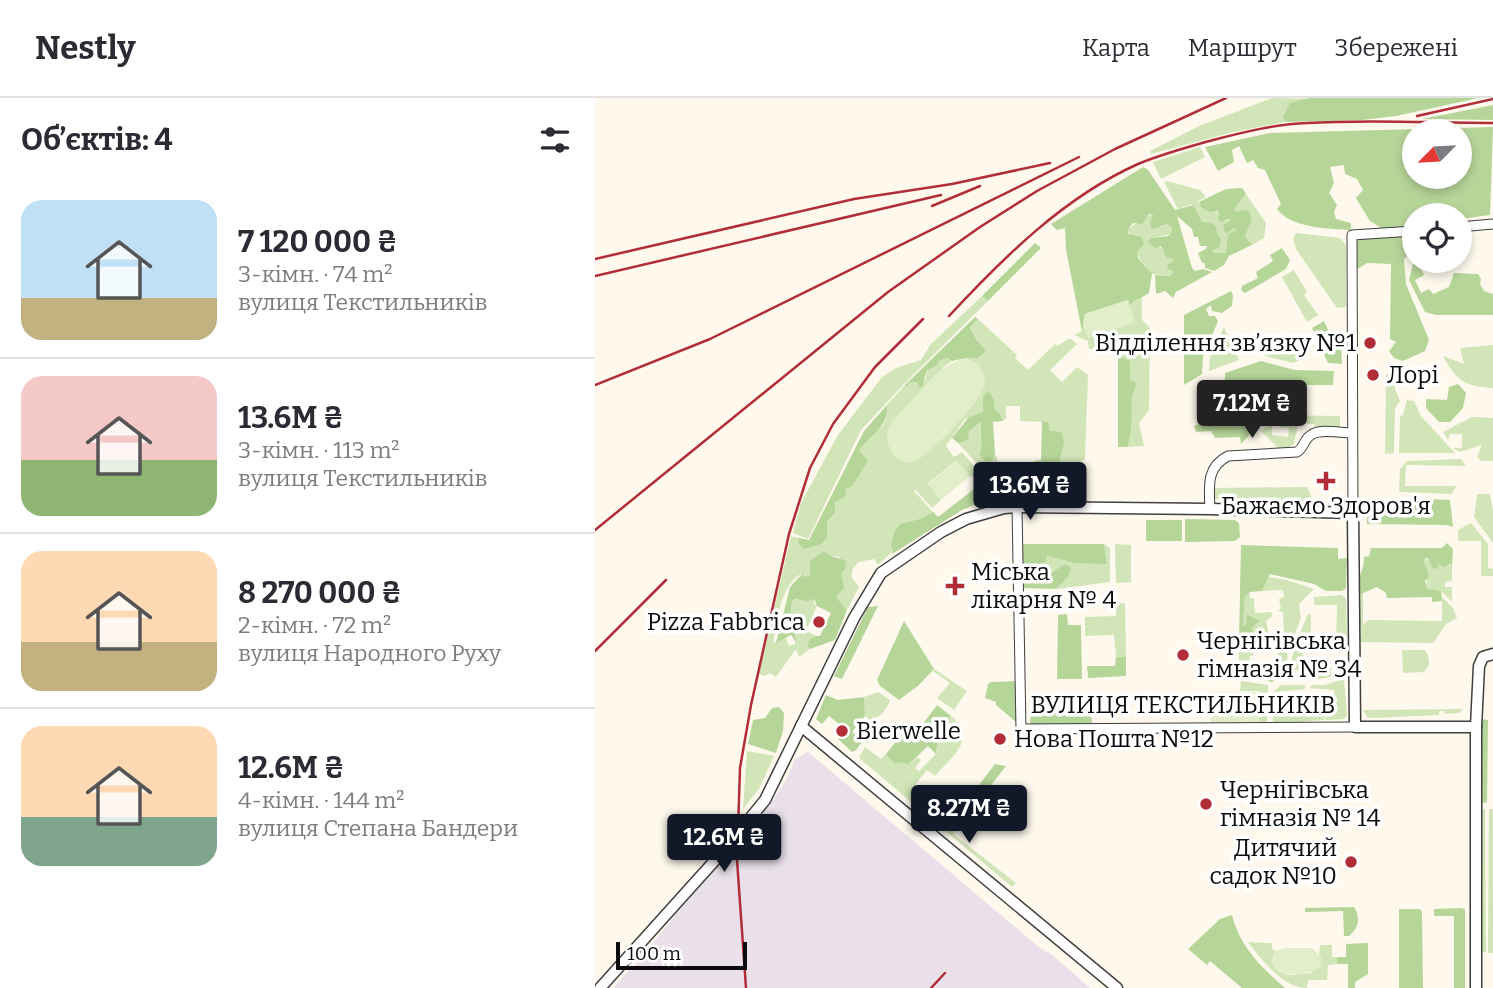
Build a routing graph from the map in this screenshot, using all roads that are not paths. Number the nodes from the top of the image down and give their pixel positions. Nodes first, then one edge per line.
1 (1493, 225) edge
2 (1472, 226) edge
3 (1402, 232) edge
4 (1351, 433) junction
5 (1017, 507) junction
6 (1210, 509) junction
7 (1353, 513) junction
8 (1493, 654) edge
9 (801, 726) junction
10 (1355, 727) junction
11 (1476, 727) junction
12 (600, 988) edge
13 (1117, 988) edge
14 (1476, 988) edge

1 - 2 street
3 - 4 street, ВУЛИЦЯ ТЕКСТИЛЬНИКІВ
4 - 6 street
4 - 7 street, ВУЛИЦЯ ТЕКСТИЛЬНИКІВ
5 - 6 street
5 - 9 street
5 - 10 street, ВУЛИЦЯ ТЕКСТИЛЬНИКІВ
6 - 7 street
7 - 10 street, ВУЛИЦЯ ТЕКСТИЛЬНИКІВ
8 - 11 street
9 - 12 street
9 - 13 street
10 - 11 street, ВУЛИЦЯ ТЕКСТИЛЬНИКІВ
11 - 14 street

